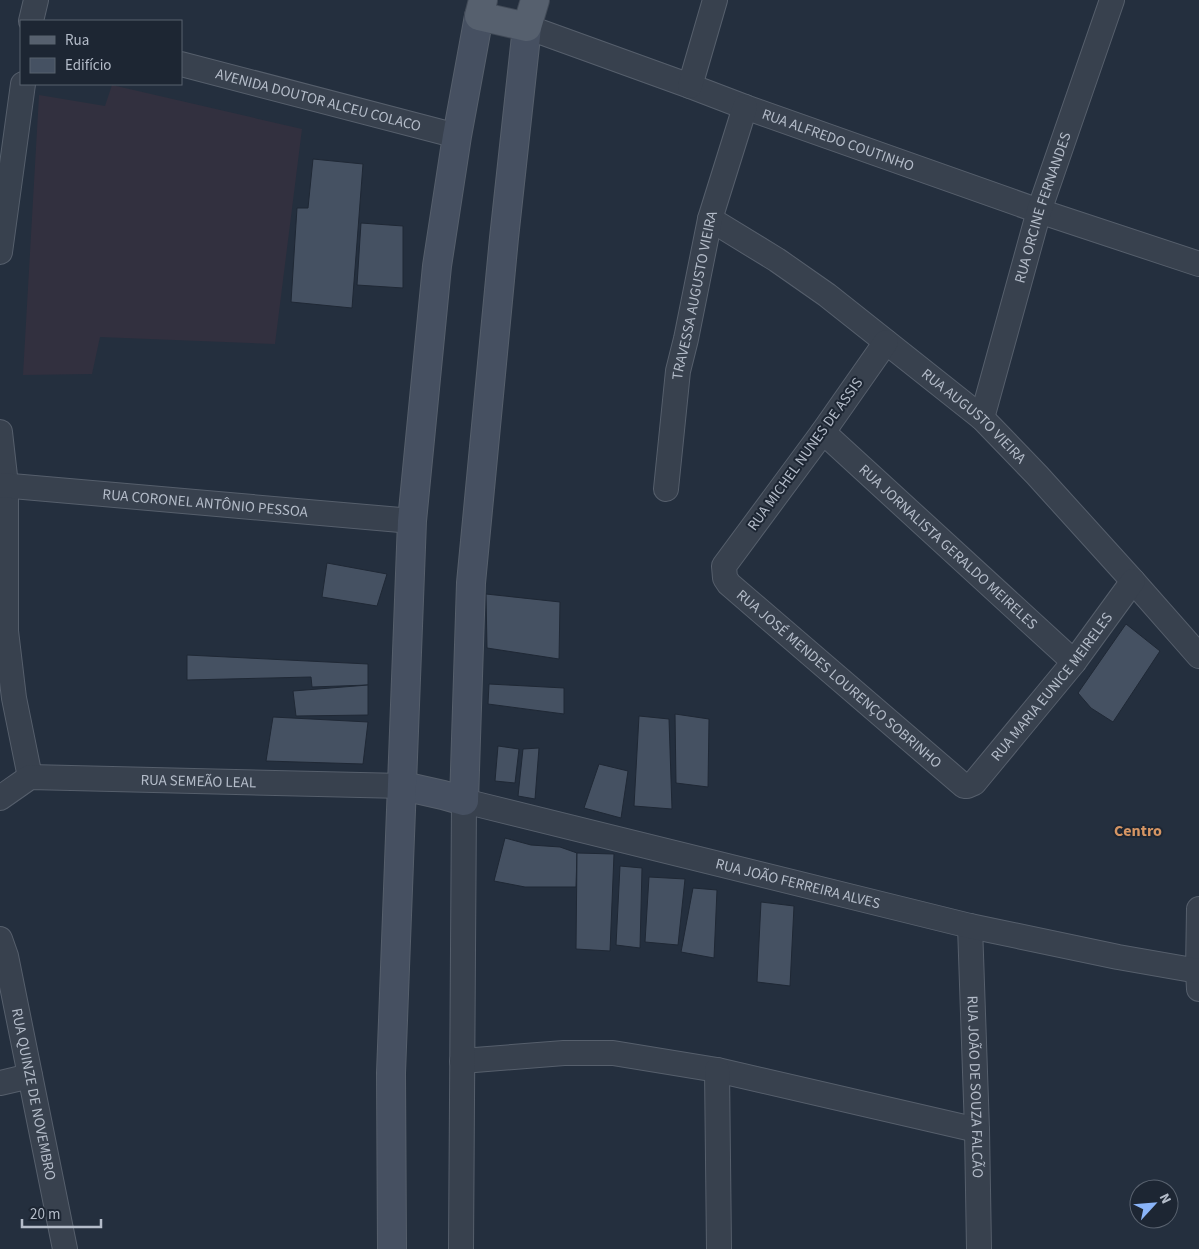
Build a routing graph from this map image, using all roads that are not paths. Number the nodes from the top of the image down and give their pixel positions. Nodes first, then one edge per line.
1 (36, 0) edge
2 (535, 0) edge
3 (715, 0) edge
4 (1112, 0) edge
5 (481, 8) edge
6 (31, 20) edge
7 (527, 27) junction
8 (182, 64) edge
9 (23, 85) edge
10 (690, 86) junction
11 (745, 107) junction
12 (457, 136) junction
13 (1039, 211) junction
14 (710, 219) junction
15 (0, 252) edge
16 (1199, 264) edge
17 (886, 342) junction
18 (982, 418) junction
19 (0, 432) edge
20 (823, 432) junction
21 (3, 485) edge
22 (666, 489) dead end
23 (412, 521) junction
24 (724, 566) joint
25 (1133, 581) junction
26 (1199, 656) edge
27 (1074, 662) junction
28 (30, 777) junction
29 (402, 786) junction
30 (964, 786) joint
31 (0, 798) edge
32 (464, 802) junction
33 (1199, 908) edge
34 (970, 926) junction
35 (0, 939) edge
36 (1198, 980) edge
37 (462, 1061) junction
38 (718, 1070) junction
39 (30, 1076) junction
40 (0, 1083) edge
41 (977, 1130) junction
42 (64, 1249) edge
43 (392, 1249) edge
44 (461, 1249) edge
45 (719, 1249) edge
46 (979, 1249) edge

1 - 6 street
2 - 7 main road
3 - 10 street
4 - 13 street, RUA ORCINE FERNANDES
5 - 7 main road, RUA ALFREDO COUTINHO
5 - 12 main road
7 - 10 street, RUA ALFREDO COUTINHO
7 - 32 main road
8 - 12 street, AVENIDA DOUTOR ALCEU COLACO
9 - 15 street
10 - 11 street, RUA ALFREDO COUTINHO
11 - 13 street, RUA ALFREDO COUTINHO
11 - 14 street, TRAVESSA AUGUSTO VIEIRA
12 - 23 main road
13 - 16 street, RUA ALFREDO COUTINHO
13 - 18 street, RUA ORCINE FERNANDES
14 - 17 street, RUA AUGUSTO VIEIRA
14 - 22 street, TRAVESSA AUGUSTO VIEIRA
17 - 18 street, RUA AUGUSTO VIEIRA
17 - 20 street, RUA MICHEL NUNES DE ASSIS
18 - 25 street, RUA AUGUSTO VIEIRA
19 - 21 street
20 - 24 street, RUA MICHEL NUNES DE ASSIS
20 - 27 street, RUA JORNALISTA GERALDO MEIRELES
21 - 23 street, RUA CORONEL ANTÔNIO PESSOA
21 - 28 street
23 - 29 main road
24 - 30 street, RUA JOSÉ MENDES LOURENÇO SOBRINHO
25 - 26 street, RUA AUGUSTO VIEIRA
25 - 27 street, RUA MARIA EUNICE MEIRELES
27 - 30 street, RUA MARIA EUNICE MEIRELES
28 - 29 street, RUA SEMEÃO LEAL
28 - 31 street
29 - 32 main road, RUA JOÃO FERREIRA ALVES
29 - 43 main road
32 - 34 street, RUA JOÃO FERREIRA ALVES
32 - 37 street
33 - 36 street
34 - 36 street, RUA JOÃO FERREIRA ALVES
34 - 41 street, RUA JOÃO DE SOUZA FALCÃO
35 - 39 street, RUA QUINZE DE NOVEMBRO
37 - 38 street
37 - 44 street
38 - 41 street
38 - 45 street
39 - 40 street
39 - 42 street, RUA QUINZE DE NOVEMBRO
41 - 46 street, RUA JOÃO DE SOUZA FALCÃO

